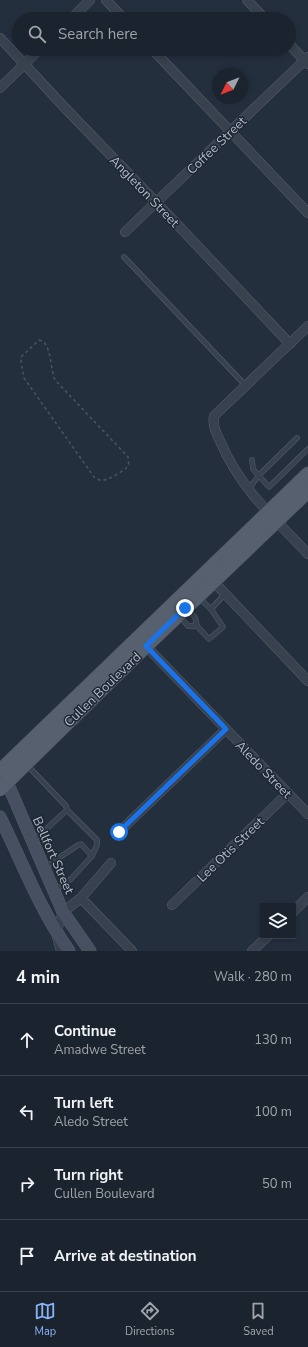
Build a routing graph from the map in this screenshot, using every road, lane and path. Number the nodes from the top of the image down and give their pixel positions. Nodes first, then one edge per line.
1 (90, 0) edge
2 (106, 0) edge
3 (247, 0) edge
4 (78, 12) edge
5 (117, 12) edge
6 (258, 12) edge
7 (0, 38) edge
8 (12, 50) edge
9 (296, 50) edge
10 (17, 56) edge
11 (33, 56) edge
12 (159, 56) edge
13 (307, 60) edge
14 (25, 64) junction
15 (0, 88) edge
16 (231, 131) junction
17 (156, 202) junction
18 (308, 213) edge
19 (125, 232) dead end
20 (124, 257) dead end
21 (308, 326) edge
22 (290, 344) junction
23 (20, 362) joint
24 (246, 386) junction
25 (297, 438) dead end
26 (308, 449) edge
27 (252, 460) dead end
28 (308, 474) edge
29 (259, 475) junction
30 (248, 490) junction
31 (308, 491) edge
32 (272, 517) junction
33 (308, 554) edge
34 (209, 577) junction
35 (225, 594) junction
36 (198, 596) junction
37 (211, 609) junction
38 (182, 612) junction
39 (197, 626) junction
40 (142, 642) junction
41 (308, 681) edge
42 (226, 729) junction
43 (26, 764) junction
44 (2, 776) edge
45 (288, 793) junction
46 (67, 810) junction
47 (308, 814) edge
48 (0, 817) edge
49 (119, 832) dead end
50 (32, 841) junction
51 (92, 856) junction
52 (111, 863) dead end
53 (44, 868) junction
54 (54, 891) junction
55 (308, 897) edge
56 (81, 898) junction
57 (172, 905) dead end
58 (296, 909) edge
59 (63, 912) junction
60 (56, 932) junction
61 (265, 939) edge
62 (61, 951) edge
63 (69, 951) edge
64 (90, 951) edge
65 (132, 951) edge
66 (252, 951) edge

1 - 4 street
2 - 5 street
3 - 6 street
7 - 8 street, Angleton Street
9 - 13 street
10 - 14 street, Angleton Street
11 - 14 street
12 - 16 street
13 - 16 street, Coffee Street
14 - 15 street
14 - 17 street, Angleton Street
16 - 17 street, Coffee Street
16 - 18 street
17 - 19 street, Coffee Street
17 - 22 street, Angleton Street
20 - 24 lane
21 - 22 street
22 - 24 street
23 - 23 path
24 - 30 street
25 - 29 lane
26 - 29 lane
27 - 29 lane
28 - 32 main road, Cullen Boulevard
29 - 30 lane
30 - 32 street
31 - 32 main road, Cullen Boulevard
32 - 33 street
32 - 34 main road, Cullen Boulevard
34 - 35 street
34 - 36 main road, Cullen Boulevard
34 - 40 main road, Cullen Boulevard
35 - 37 lane
35 - 41 street
36 - 37 lane
36 - 38 main road, Cullen Boulevard
37 - 39 lane
38 - 39 lane
38 - 39 lane
38 - 40 main road, Cullen Boulevard
40 - 42 street, Aledo Street
40 - 43 main road, Cullen Boulevard
40 - 44 main road, Cullen Boulevard
42 - 45 street, Aledo Street
42 - 49 street
43 - 44 main road, Cullen Boulevard
43 - 46 lane
44 - 50 main road, Bellfort Street
45 - 47 street, Aledo Street
45 - 57 street, Lee Otis Street
46 - 50 lane
46 - 51 lane
48 - 60 main road
50 - 53 main road, Bellfort Street
51 - 53 lane
51 - 54 lane
52 - 56 street
53 - 54 main road, Bellfort Street
54 - 59 main road, Bellfort Street
55 - 58 street
56 - 59 street
56 - 65 street
59 - 60 street
59 - 64 main road, Bellfort Street
60 - 62 street
60 - 63 main road
61 - 66 street

